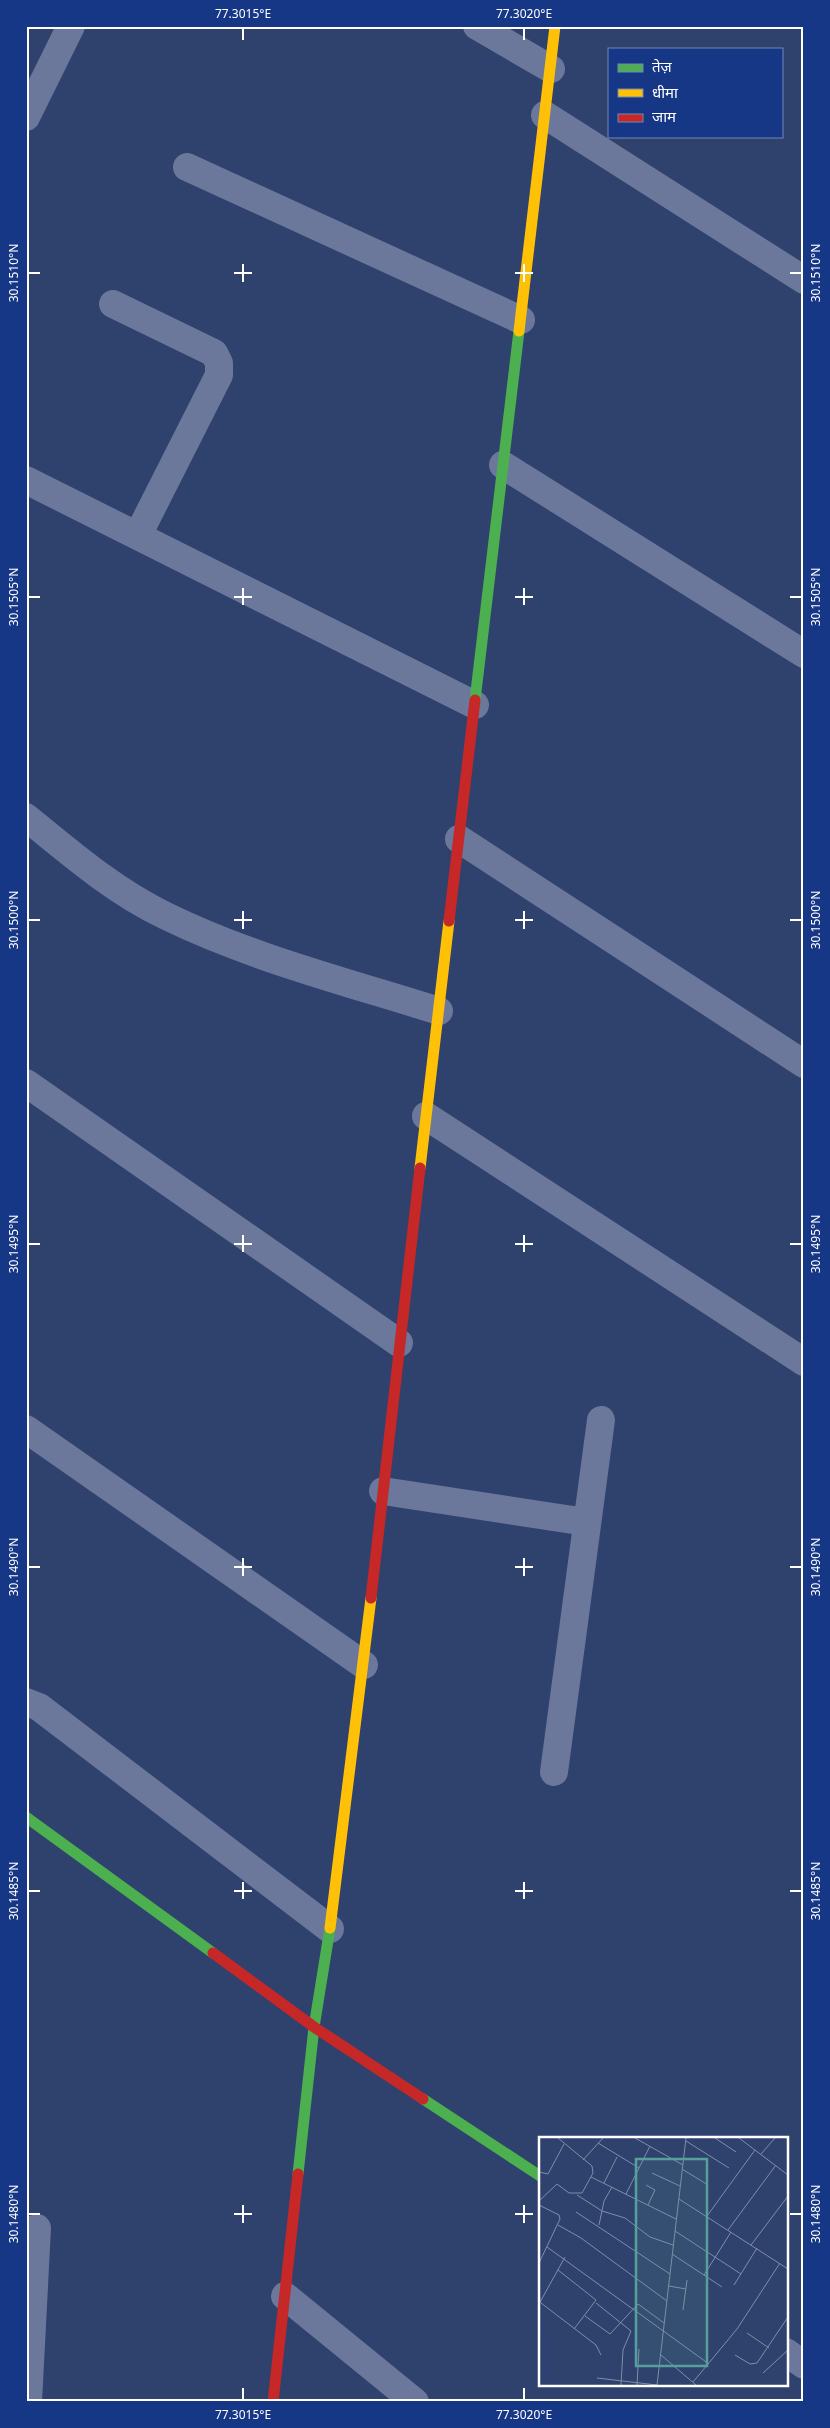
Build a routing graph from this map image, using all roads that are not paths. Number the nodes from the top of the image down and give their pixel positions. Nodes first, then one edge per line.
1 (71, 26) edge
2 (476, 26) edge
3 (556, 26) edge
4 (550, 69) junction
5 (29, 106) edge
6 (545, 114) junction
7 (187, 167) dead end
8 (804, 280) edge
9 (113, 304) dead end
10 (521, 320) junction
11 (503, 465) junction
12 (26, 480) edge
13 (138, 535) junction
14 (804, 654) edge
15 (475, 705) junction
16 (26, 817) edge
17 (459, 839) junction
18 (439, 1011) junction
19 (804, 1064) edge
20 (26, 1083) edge
21 (426, 1116) junction
22 (399, 1343) junction
23 (802, 1356) edge
24 (601, 1420) dead end
25 (26, 1429) edge
26 (383, 1491) junction
27 (586, 1522) junction
28 (364, 1665) junction
29 (26, 1702) edge
30 (554, 1772) dead end
31 (26, 1817) edge
32 (330, 1929) junction
33 (314, 2027) junction
34 (539, 2175) edge
35 (37, 2228) dead end
36 (285, 2296) junction
37 (788, 2353) edge
38 (804, 2365) edge
39 (28, 2402) edge
40 (273, 2402) edge
41 (415, 2402) edge

1 - 5 street
2 - 4 street
3 - 4 street
4 - 6 street
6 - 8 street
6 - 10 street
7 - 10 street
9 - 13 street
10 - 11 street
11 - 14 street
11 - 15 street
12 - 13 street
13 - 15 street
15 - 17 street
16 - 18 street
17 - 18 street
17 - 19 street
18 - 21 street
20 - 22 street
21 - 22 street
21 - 23 street
22 - 26 street
24 - 27 street
25 - 28 street
26 - 27 street
26 - 28 street
27 - 30 street
28 - 32 street
29 - 32 street
31 - 33 street
32 - 33 street
33 - 34 street
33 - 36 street
35 - 39 street
36 - 40 street
36 - 41 street
37 - 38 street

